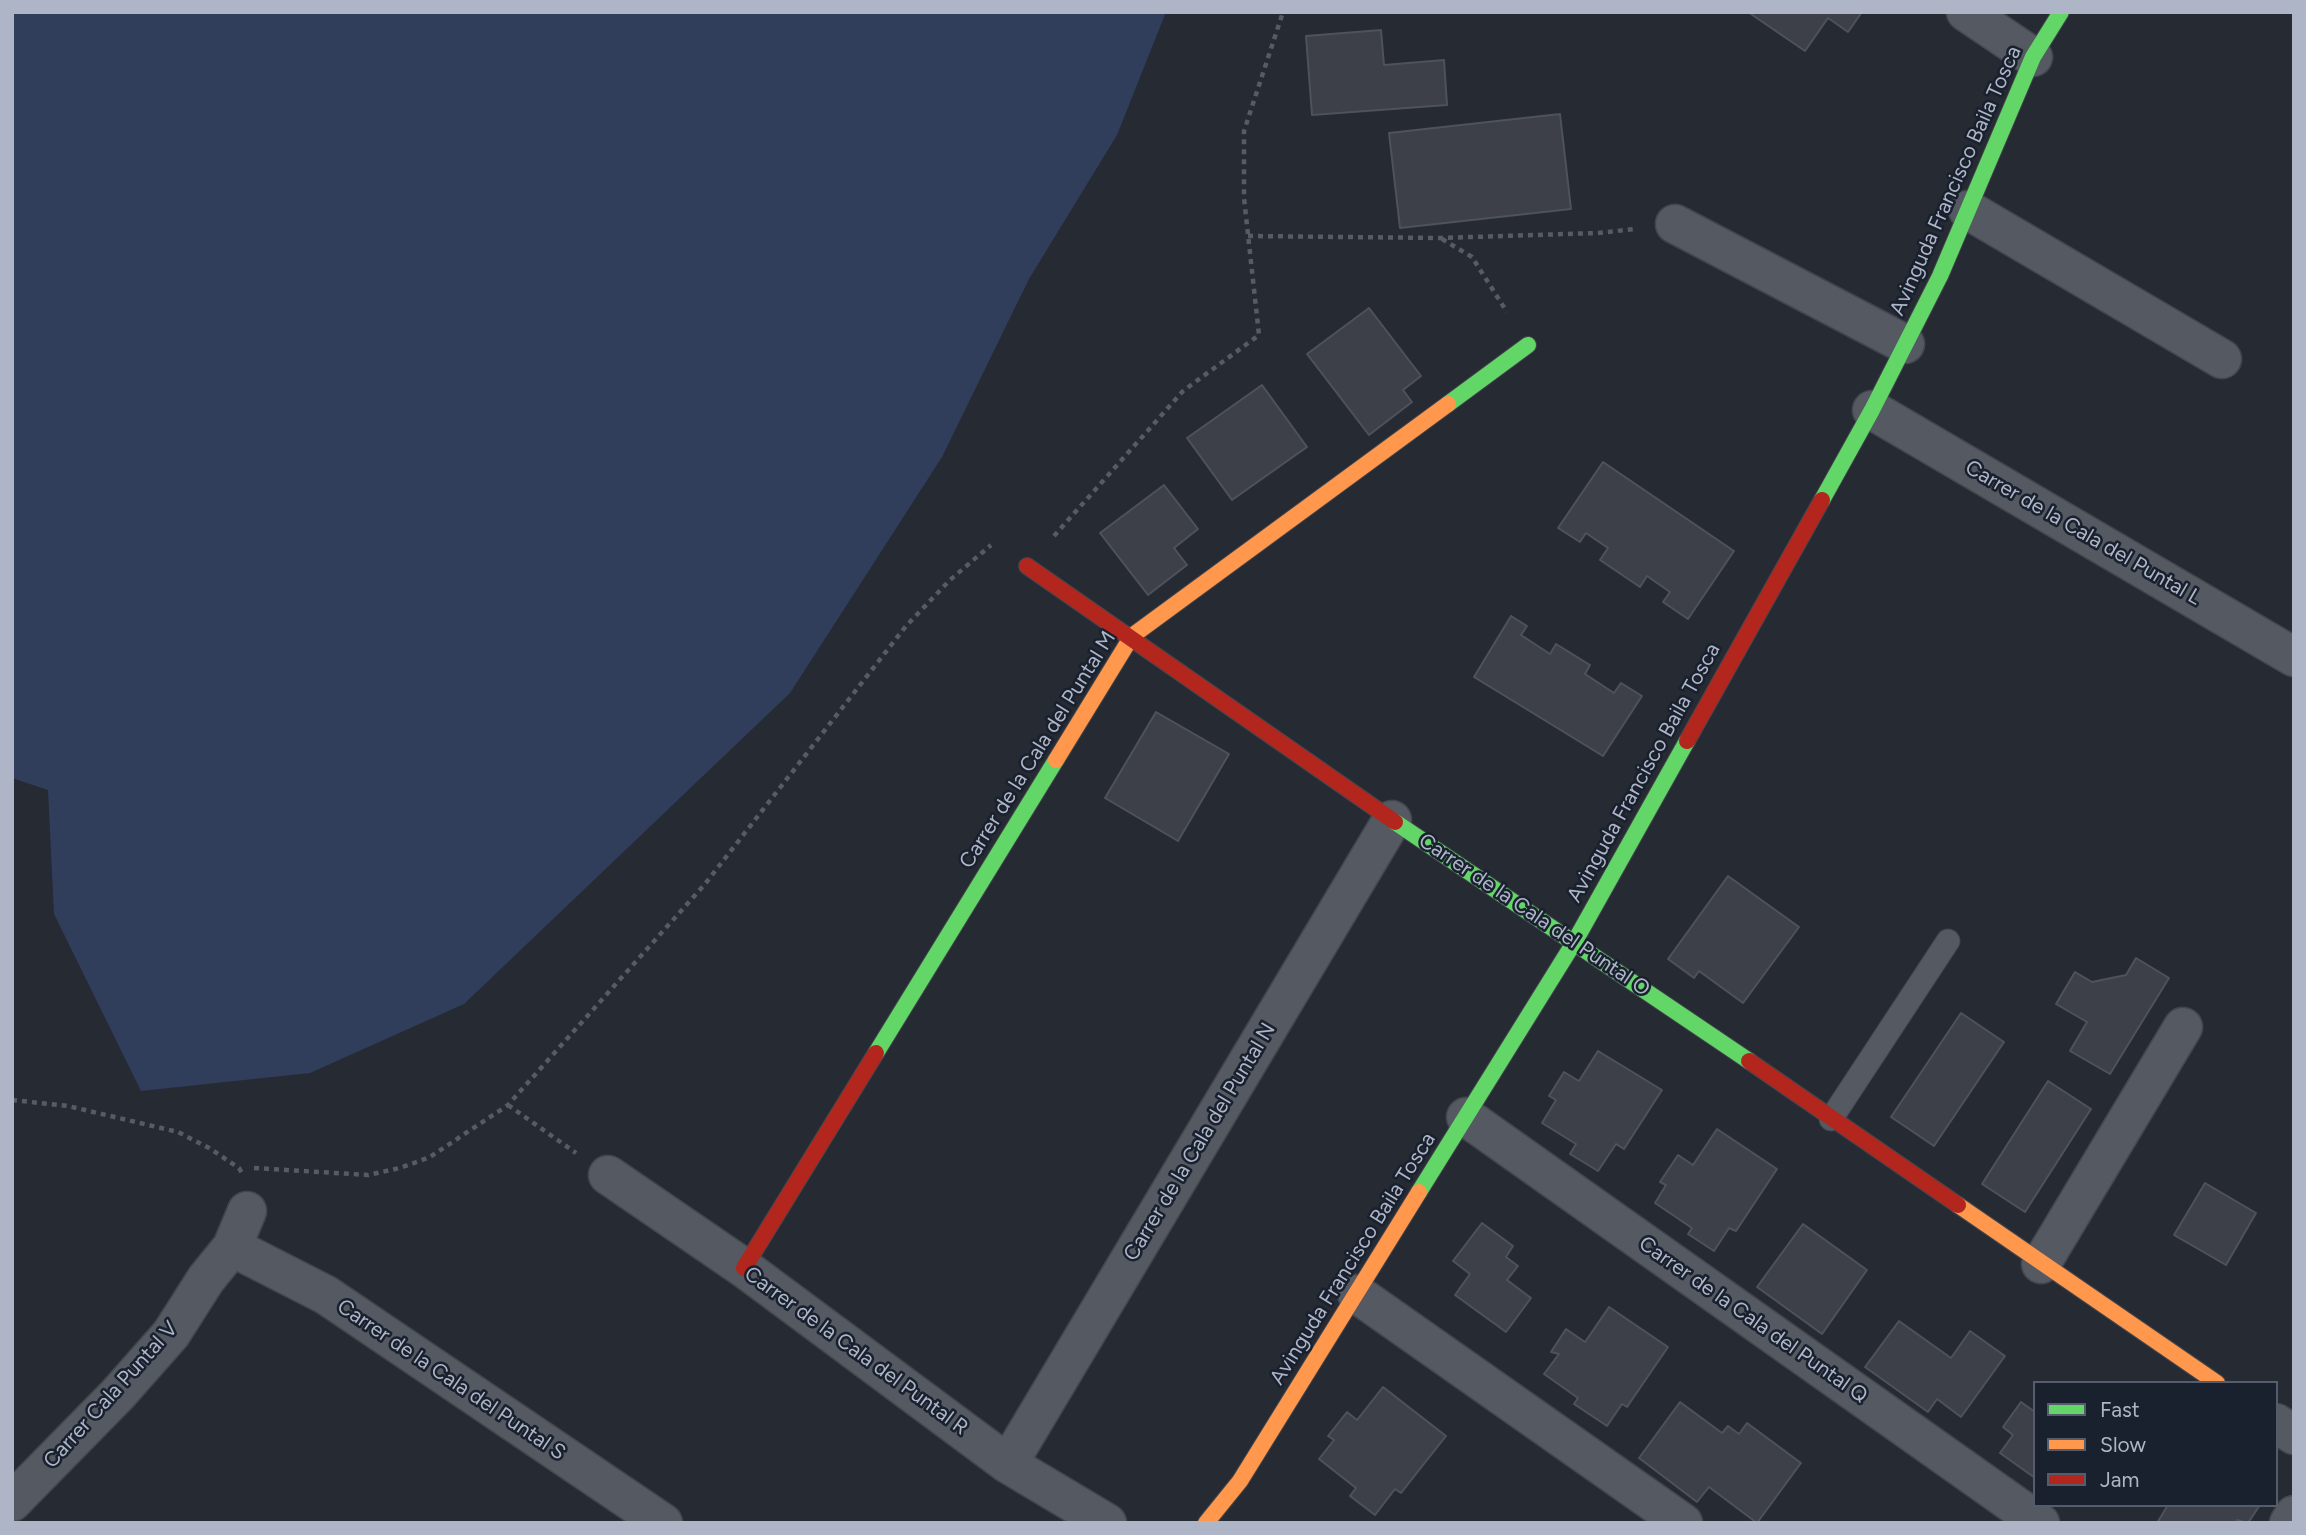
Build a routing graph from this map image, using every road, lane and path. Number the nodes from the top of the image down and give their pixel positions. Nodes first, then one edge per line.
1 (1283, 12) edge
2 (1966, 12) edge
3 (2061, 12) edge
4 (2033, 57) junction
5 (1968, 211) junction
6 (1675, 224) joint
7 (1248, 236) junction
8 (1440, 238) junction
9 (1905, 344) junction
10 (1528, 345) joint
11 (2222, 359) dead end
12 (1872, 410) junction
13 (1027, 566) joint
14 (950, 580) dead end
15 (1132, 636) junction
16 (2294, 657) edge
17 (1392, 820) junction
18 (1575, 941) junction
19 (1948, 941) dead end
20 (2183, 1027) dead end
21 (12, 1100) edge
22 (508, 1105) junction
23 (1466, 1117) junction
24 (1831, 1119) junction
25 (608, 1175) joint
26 (247, 1212) dead end
27 (232, 1247) junction
28 (2041, 1265) junction
29 (744, 1268) junction
30 (1357, 1294) junction
31 (2214, 1381) edge
32 (2278, 1424) edge
33 (2294, 1435) edge
34 (1008, 1464) junction
35 (12, 1502) edge
36 (2294, 1515) edge
37 (663, 1523) edge
38 (1107, 1523) edge
39 (1206, 1523) edge
40 (1683, 1523) edge
41 (2040, 1523) edge
42 (2289, 1523) edge

1 - 7 path
2 - 4 street
3 - 4 street, Avinguda Francisco Baila Tosca
4 - 5 street, Avinguda Francisco Baila Tosca
5 - 9 street, Avinguda Francisco Baila Tosca
5 - 11 street
6 - 8 path
6 - 9 street
7 - 8 path
7 - 13 path
8 - 10 path
9 - 12 street, Avinguda Francisco Baila Tosca
10 - 15 street, Carrer de la Cala del Puntal M
12 - 16 street, Carrer de la Cala del Puntal L
12 - 18 street, Avinguda Francisco Baila Tosca
13 - 15 street, Carrer de la Cala del Puntal O
14 - 22 path
15 - 17 street, Carrer de la Cala del Puntal O
15 - 29 street, Carrer de la Cala del Puntal M
17 - 18 street, Carrer de la Cala del Puntal O
17 - 34 street, Carrer de la Cala del Puntal N
18 - 23 street, Avinguda Francisco Baila Tosca
18 - 24 street, Carrer de la Cala del Puntal O
19 - 24 lane
20 - 28 street
21 - 22 path
22 - 25 path
23 - 30 street, Avinguda Francisco Baila Tosca
23 - 41 street, Carrer de la Cala del Puntal Q
24 - 28 street, Carrer de la Cala del Puntal O
25 - 29 street, Carrer de la Cala del Puntal R
26 - 27 street, Carrer Cala Puntal V
27 - 35 street, Carrer Cala Puntal V
27 - 37 street, Carrer de la Cala del Puntal S
28 - 31 street, Carrer de la Cala del Puntal O
29 - 34 street, Carrer de la Cala del Puntal R
30 - 39 street, Avinguda Francisco Baila Tosca
30 - 40 street
32 - 33 street
34 - 38 street, Carrer de la Cala del Puntal R
36 - 42 street

